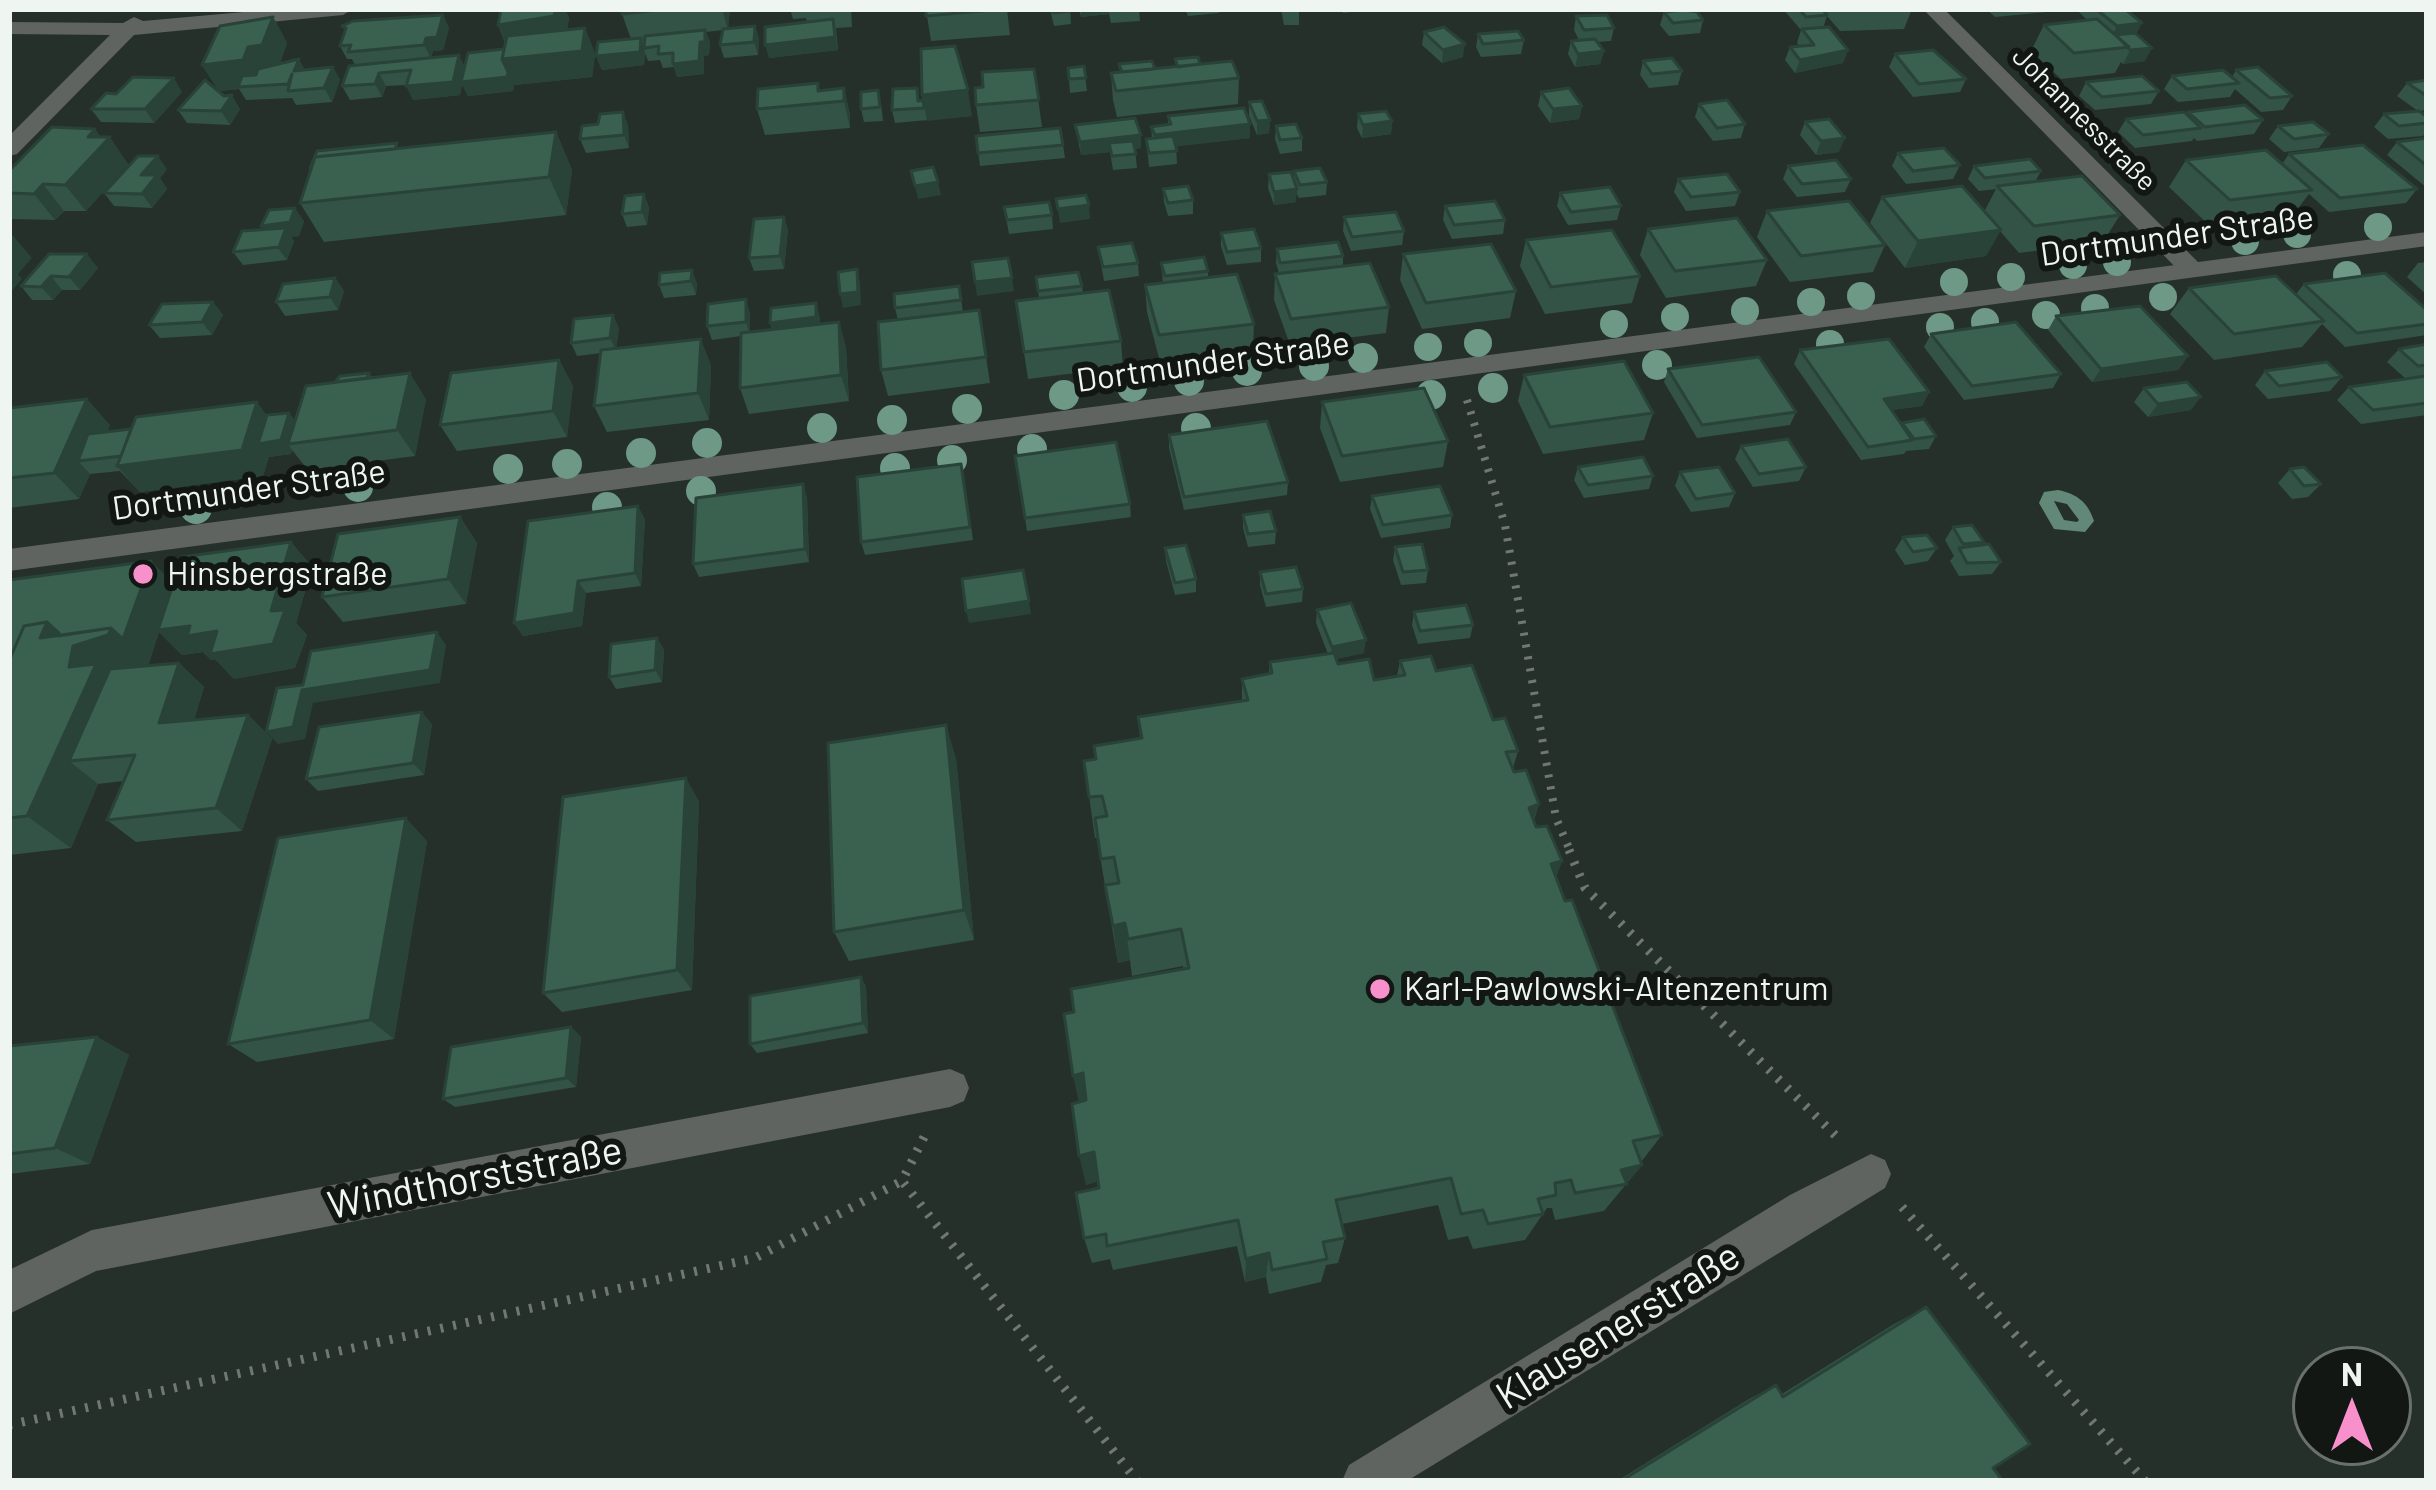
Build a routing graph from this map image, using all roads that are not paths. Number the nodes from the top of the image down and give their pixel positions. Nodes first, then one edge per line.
1 (148, 9) edge
2 (343, 9) edge
3 (1933, 9) edge
4 (9, 28) edge
5 (128, 29) junction
6 (9, 149) edge
7 (2427, 238) edge
8 (2192, 271) junction
9 (9, 560) edge
10 (950, 1088) road end
11 (1871, 1174) road end
12 (9, 1293) edge
13 (1365, 1481) edge

1 - 5 street
2 - 5 street
3 - 8 street, Johannesstraße
4 - 5 street
5 - 6 street
7 - 8 street, Dortmunder Straße
8 - 9 street, Dortmunder Straße
10 - 12 street, Windthorststraße
11 - 13 street, Klausenerstraße

